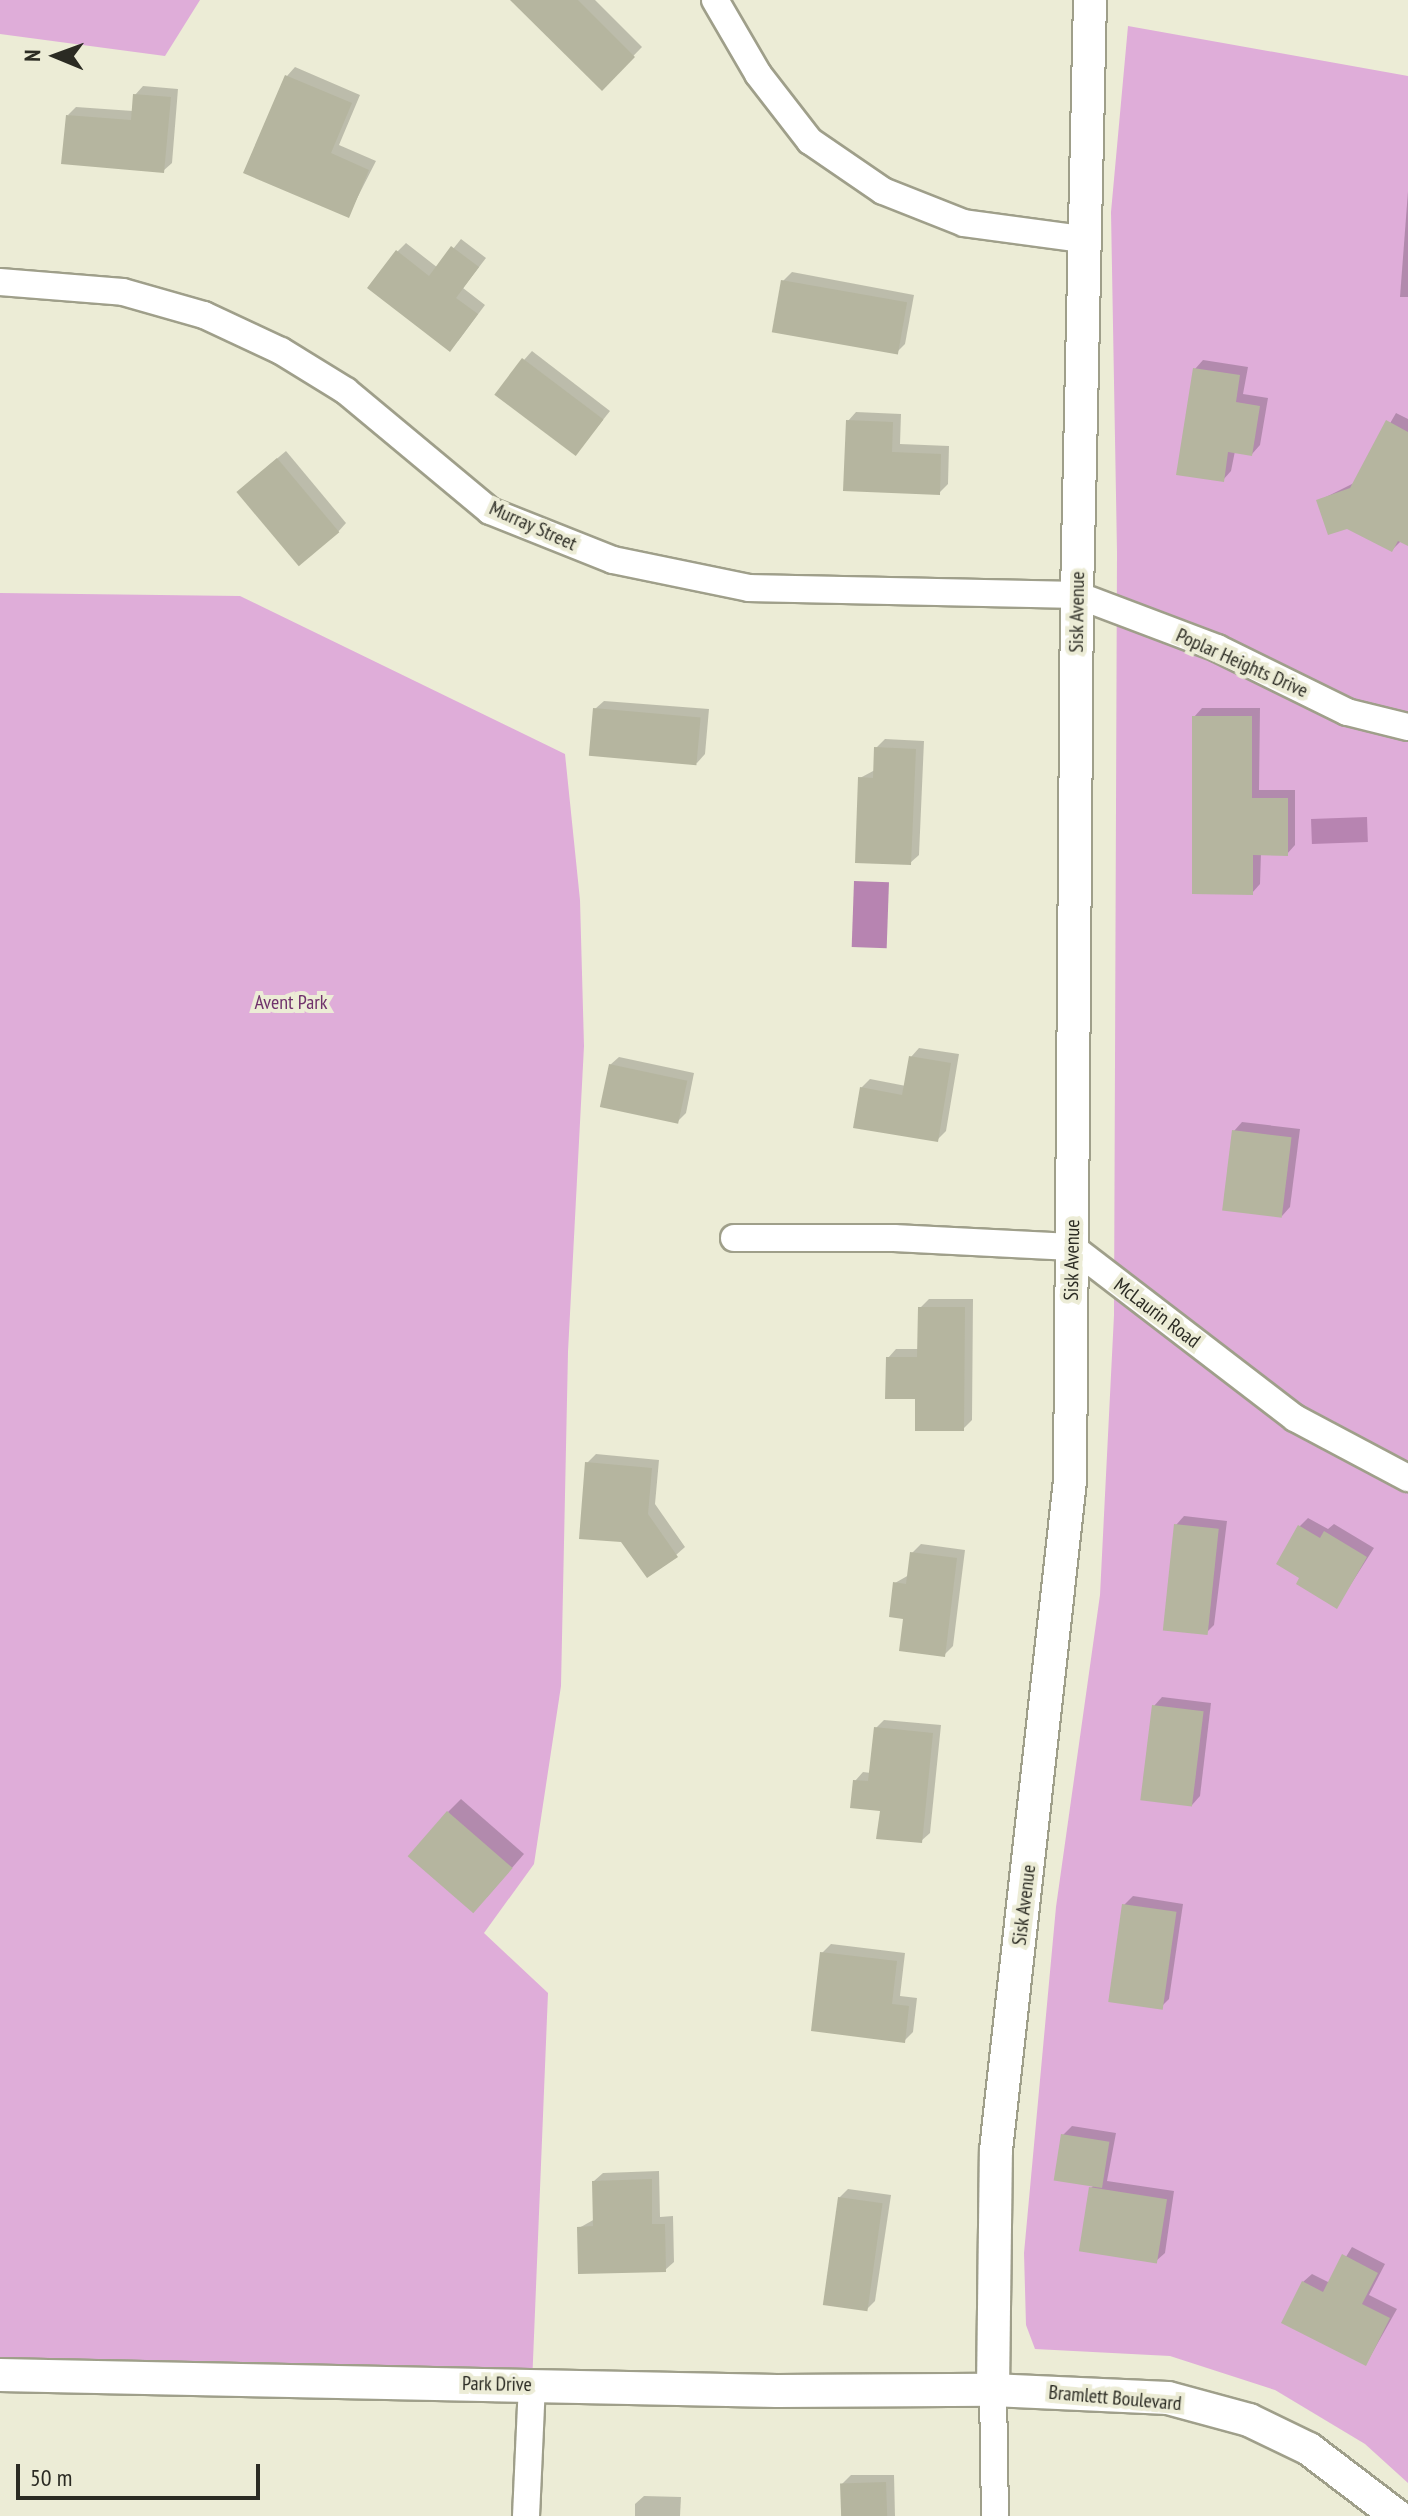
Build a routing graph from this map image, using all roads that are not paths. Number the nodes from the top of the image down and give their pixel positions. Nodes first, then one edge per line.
1 (715, 0) edge
2 (1090, 0) edge
3 (1083, 239) junction
4 (0, 282) edge
5 (1077, 595) junction
6 (1408, 727) edge
7 (734, 1238) dead end
8 (1072, 1247) junction
9 (1408, 1478) edge
10 (0, 2375) edge
11 (532, 2385) junction
12 (993, 2390) junction
13 (526, 2516) edge
14 (995, 2516) edge
15 (1397, 2516) edge

1 - 3 street
2 - 3 street, Sisk Avenue
3 - 5 street, Sisk Avenue
4 - 5 street, Murray Street
5 - 6 street, Poplar Heights Drive
5 - 8 street, Sisk Avenue
7 - 8 street
8 - 9 street, McLaurin Road
8 - 12 street, Sisk Avenue
10 - 11 street, Park Drive
11 - 12 street, Park Drive
11 - 13 street
12 - 14 street, Sisk Avenue
12 - 15 street, Bramlett Boulevard

